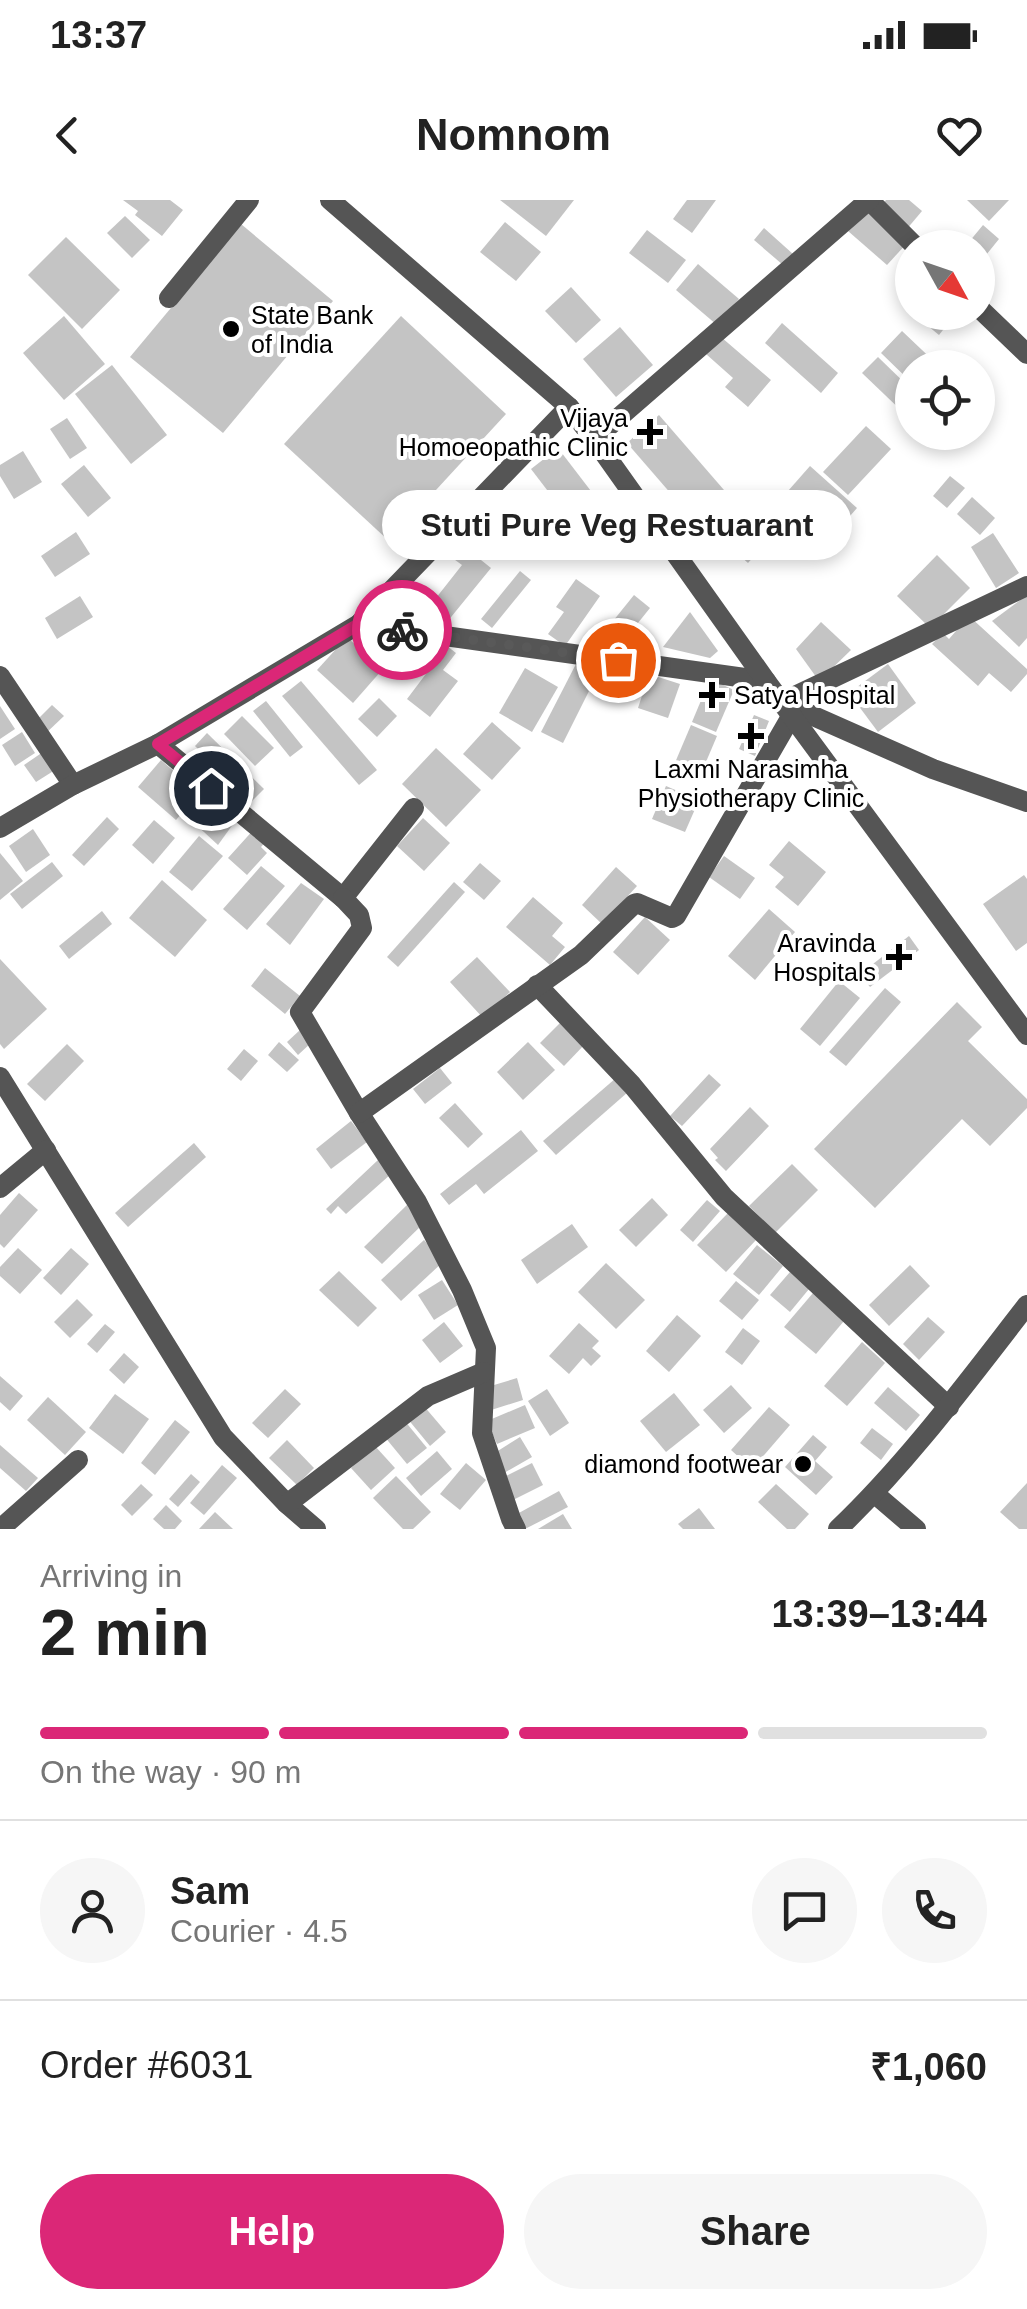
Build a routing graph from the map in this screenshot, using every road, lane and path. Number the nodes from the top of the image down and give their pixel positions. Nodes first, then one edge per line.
1 (249, 200) edge
2 (330, 200) edge
3 (869, 200) edge
4 (899, 230) edge
5 (169, 298) dead end
6 (995, 324) edge
7 (1027, 354) edge
8 (569, 407) junction
9 (594, 438) junction
10 (1027, 586) edge
11 (359, 624) junction
12 (0, 676) edge
13 (766, 681) junction
14 (787, 708) junction
15 (158, 744) junction
16 (73, 785) junction
17 (1027, 802) edge
18 (414, 808) dead end
19 (0, 828) edge
20 (342, 898) junction
21 (537, 985) junction
22 (1027, 1035) edge
23 (0, 1076) edge
24 (359, 1113) junction
25 (46, 1150) junction
26 (0, 1188) edge
27 (1027, 1304) edge
28 (484, 1372) junction
29 (949, 1407) junction
30 (78, 1460) dead end
31 (875, 1494) junction
32 (286, 1504) junction
33 (0, 1529) edge
34 (316, 1529) edge
35 (516, 1529) edge
36 (838, 1529) edge
37 (916, 1529) edge

1 - 5 street
2 - 8 street
3 - 4 street
3 - 9 street
6 - 7 street
8 - 9 street
8 - 11 street
9 - 13 street
10 - 14 street
11 - 13 street
11 - 15 street
12 - 16 street
13 - 14 street
14 - 17 street
14 - 21 street
14 - 22 street
15 - 16 street
15 - 20 street
16 - 19 street
18 - 20 street
20 - 24 street
21 - 24 street
21 - 29 street
23 - 25 street
24 - 28 street
25 - 26 street
25 - 32 street
27 - 29 street
28 - 32 street
28 - 35 street
29 - 31 street
30 - 33 street
31 - 36 street
31 - 37 street
32 - 34 street

